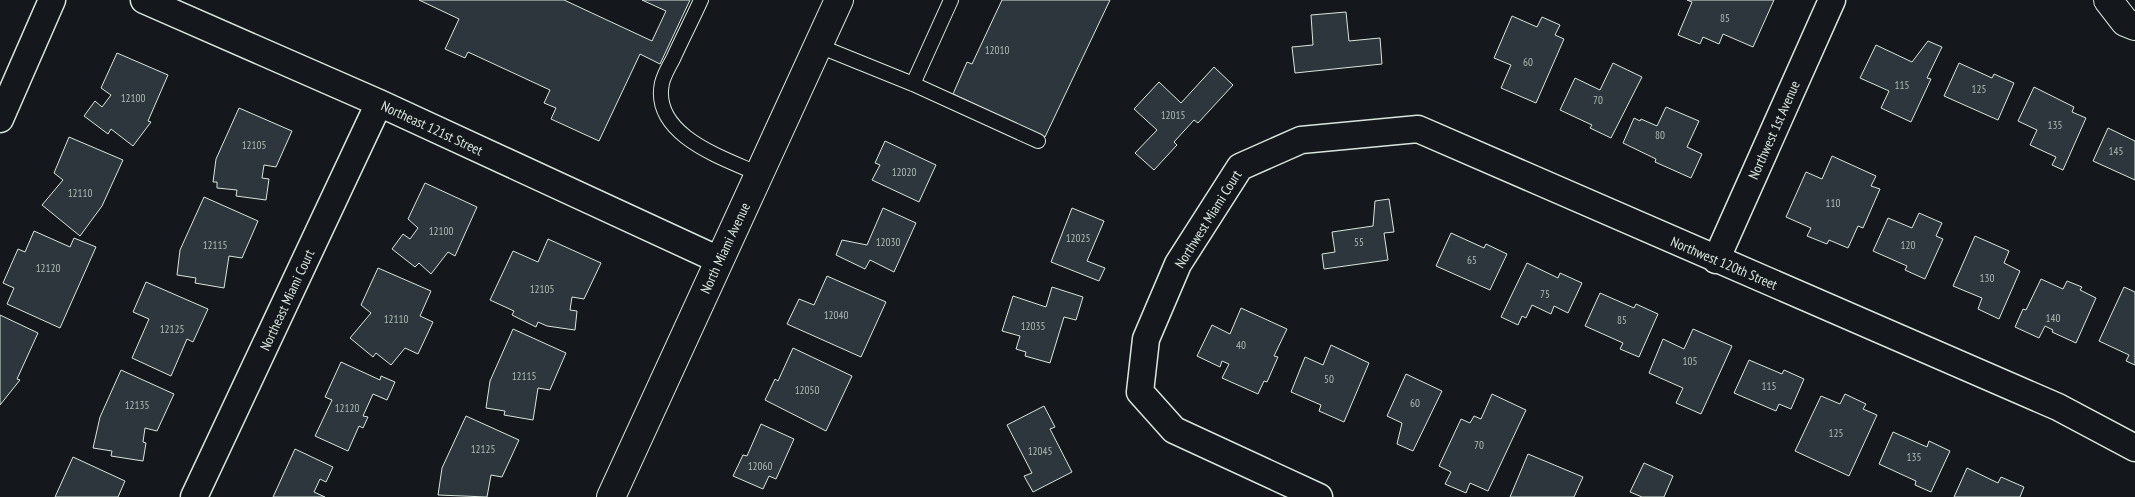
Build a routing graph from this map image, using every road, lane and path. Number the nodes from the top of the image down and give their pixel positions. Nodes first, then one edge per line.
1 (52, 0) edge
2 (144, 0) edge
3 (701, 0) edge
4 (839, 0) edge
5 (951, 0) edge
6 (1832, 0) edge
7 (2108, 0) edge
8 (2135, 26) edge
9 (819, 46) junction
10 (913, 84) junction
11 (379, 103) junction
12 (0, 119) edge
13 (1301, 140) joint
14 (1038, 141) dead end
15 (759, 174) junction
16 (719, 260) junction
17 (1716, 260) junction
18 (2135, 448) edge
19 (194, 497) edge
20 (611, 497) edge
21 (1319, 497) edge

1 - 12 street
2 - 11 street, Northeast 121st Street
3 - 15 lane
4 - 9 street, North Miami Avenue
5 - 10 lane
6 - 17 street, Northwest 1st Avenue
7 - 8 street
9 - 10 lane
9 - 15 street, North Miami Avenue
10 - 14 lane
11 - 16 street, Northeast 121st Street
11 - 19 street, Northeast Miami Court
13 - 17 street, Northwest 120th Street
13 - 21 street, Northwest Miami Court
15 - 16 street, North Miami Avenue
16 - 20 street, North Miami Avenue
17 - 18 street, Northwest 120th Street

